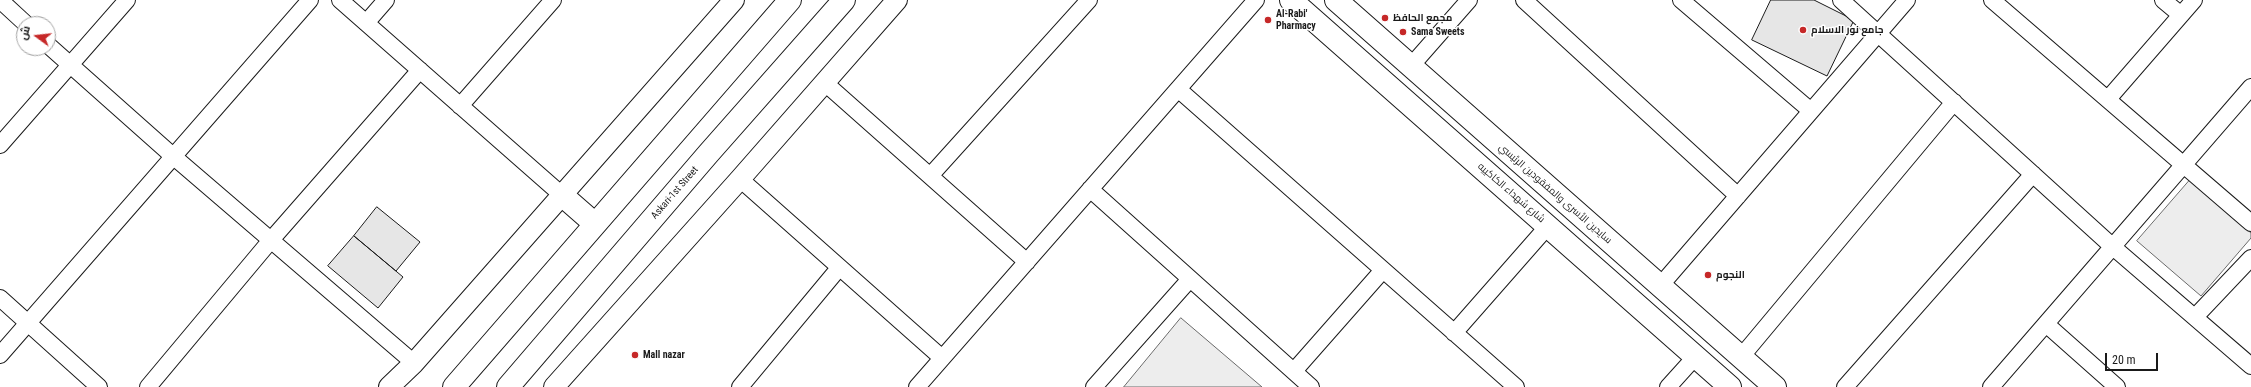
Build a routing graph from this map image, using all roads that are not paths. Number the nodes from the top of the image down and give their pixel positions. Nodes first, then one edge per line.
1 (0, 0) edge
2 (127, 0) edge
3 (310, 0) edge
4 (340, 0) edge
5 (386, 0) edge
6 (553, 0) edge
7 (734, 0) edge
8 (790, 0) edge
9 (844, 0) edge
10 (897, 0) edge
11 (1089, 0) edge
12 (1256, 0) edge
13 (1292, 0) edge
14 (1337, 0) edge
15 (1469, 0) edge
16 (1524, 0) edge
17 (1681, 0) edge
18 (1841, 0) edge
19 (1908, 0) edge
20 (1992, 0) edge
21 (2163, 0) edge
22 (2194, 0) edge
23 (2181, 15) junction
24 (17, 16) edge
25 (366, 23) junction
26 (1879, 33) junction
27 (56, 52) edge
28 (70, 64) junction
29 (1411, 66) junction
30 (420, 70) junction
31 (826, 83) junction
32 (2251, 87) edge
33 (1178, 89) junction
34 (2108, 99) junction
35 (1954, 102) junction
36 (460, 106) junction
37 (1811, 111) junction
38 (0, 145) edge
39 (174, 157) junction
40 (2184, 165) junction
41 (2033, 174) junction
42 (930, 176) junction
43 (740, 179) junction
44 (1090, 189) junction
45 (563, 196) junction
46 (1738, 196) junction
47 (2251, 223) edge
48 (595, 224) junction
49 (1548, 226) junction
50 (271, 240) junction
51 (2113, 247) junction
52 (2251, 258) edge
53 (1027, 262) junction
54 (839, 268) junction
55 (1383, 270) junction
56 (1190, 279) junction
57 (1660, 286) junction
58 (0, 298) edge
59 (2195, 317) junction
60 (30, 323) junction
61 (2046, 324) junction
62 (1454, 333) junction
63 (0, 355) edge
64 (1696, 356) junction
65 (1741, 357) junction
66 (942, 358) junction
67 (414, 363) junction
68 (2251, 366) edge
69 (1294, 371) junction
70 (516, 384) edge
71 (99, 387) edge
72 (148, 387) edge
73 (389, 387) edge
74 (454, 387) edge
75 (554, 387) edge
76 (740, 387) edge
77 (916, 387) edge
78 (1094, 387) edge
79 (1312, 387) edge
80 (1516, 387) edge
81 (1668, 387) edge
82 (1730, 387) edge
83 (1775, 387) edge
84 (1846, 387) edge
85 (1991, 387) edge
86 (2118, 387) edge

1 - 24 street
2 - 28 street
3 - 39 street
4 - 25 street
5 - 25 street
6 - 36 street
7 - 45 street
8 - 48 main road
9 - 70 main road, Askari-1st Street
10 - 31 street
11 - 42 street
12 - 33 street
13 - 49 main road, شارع شهداء الكاكييه
14 - 29 main road, سايدين الأسرى والمفقودين الرئيسي
15 - 29 street
16 - 46 street
17 - 37 street
18 - 26 street
19 - 26 street
20 - 34 street
21 - 23 street
22 - 23 street
23 - 34 street
25 - 30 street
26 - 35 street
26 - 37 street
27 - 28 street
28 - 38 street
28 - 39 street
29 - 57 main road, سايدين الأسرى والمفقودين الرئيسي
30 - 36 street
30 - 50 street
31 - 42 street
31 - 43 street
32 - 40 street
33 - 44 street
33 - 55 street
34 - 40 street
35 - 41 street
35 - 65 street
36 - 45 street
37 - 46 street
39 - 50 street
39 - 60 street
40 - 47 street
40 - 51 street
41 - 51 street
41 - 84 street
42 - 53 street
43 - 54 street
43 - 75 street
44 - 53 street
44 - 56 street
45 - 48 main road
45 - 67 street
46 - 57 street
48 - 74 main road
49 - 62 street
49 - 64 main road, شارع شهداء الكاكييه
50 - 67 street
50 - 72 street
51 - 59 street
51 - 61 street
52 - 59 street
53 - 66 street
54 - 66 street
54 - 76 street
55 - 62 street
55 - 69 street
56 - 69 street
56 - 78 street
57 - 65 main road, سايدين الأسرى والمفقودين الرئيسي
58 - 60 street
59 - 68 street
60 - 63 street
60 - 71 street
61 - 85 street
61 - 86 street
62 - 80 street
64 - 81 street
64 - 82 main road, شارع شهداء الكاكييه
65 - 83 main road, سايدين الأسرى والمفقودين الرئيسي
66 - 77 street
67 - 73 street
69 - 79 street

